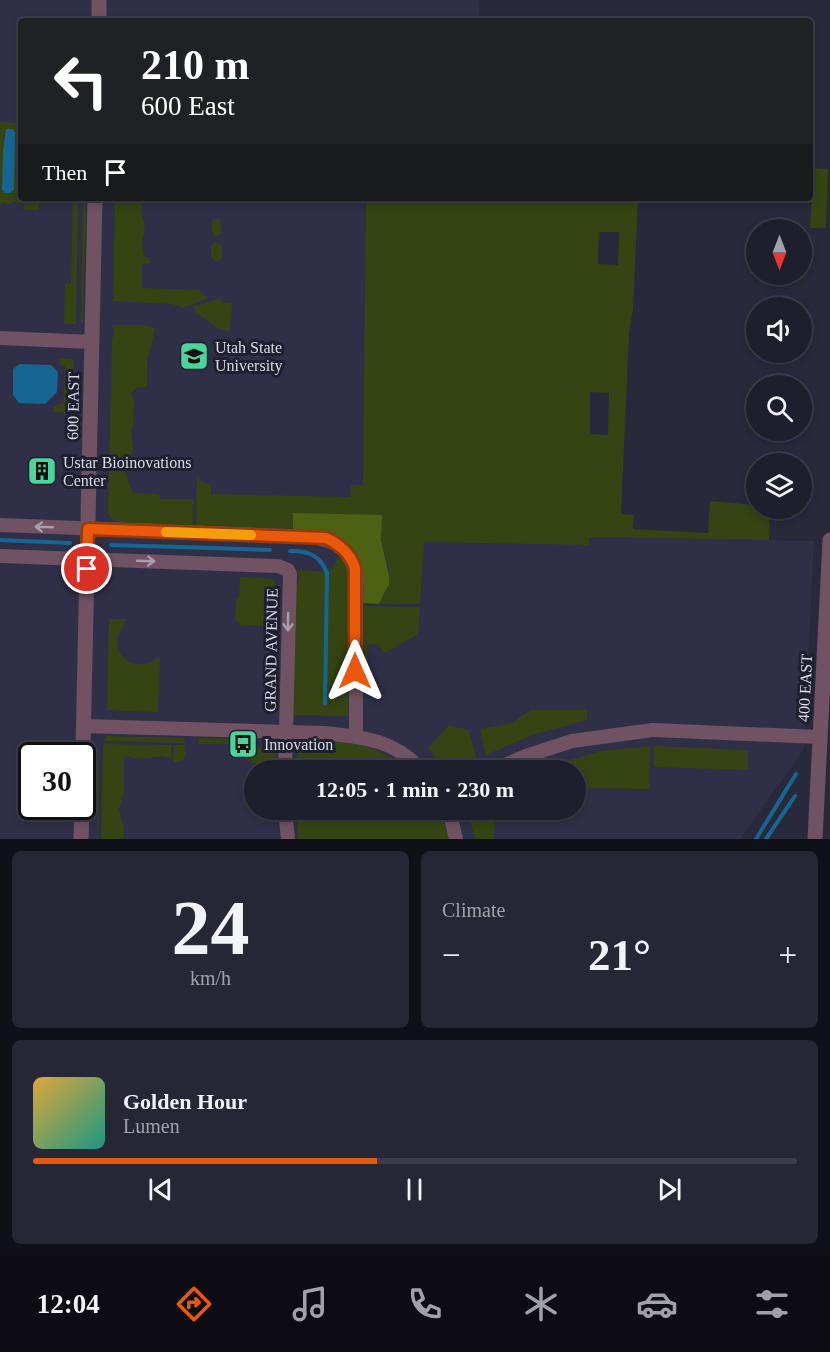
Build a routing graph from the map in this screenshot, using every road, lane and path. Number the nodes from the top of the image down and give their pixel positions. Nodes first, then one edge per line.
1 (99, 0) edge
2 (99, 18) edge
3 (95, 201) edge
4 (0, 338) edge
5 (92, 342) junction
6 (0, 525) edge
7 (88, 529) junction
8 (830, 540) edge
9 (0, 556) edge
10 (88, 558) junction
11 (84, 726) junction
12 (286, 733) junction
13 (356, 736) junction
14 (820, 737) junction
15 (84, 742) edge
16 (285, 760) edge
17 (413, 760) edge
18 (517, 760) edge
19 (82, 820) edge
20 (286, 820) edge
21 (451, 820) edge
22 (81, 839) edge
23 (288, 839) edge
24 (456, 839) edge
25 (815, 839) edge

1 - 2 street
3 - 5 street, 600 EAST
4 - 5 street
5 - 7 street, 600 EAST
7 -> 6 street
7 - 10 street, 600 EAST
7 - 13 street
8 - 14 street, 400 EAST
9 - 10 street, GRAND AVENUE
10 - 11 street, 600 EAST
10 -> 12 street, GRAND AVENUE
11 - 12 street
11 - 15 street, 600 EAST
12 - 13 street
12 - 16 street
13 - 17 street
14 - 18 street
14 - 25 street, 400 EAST
19 - 22 street
20 - 23 street
21 - 24 street

